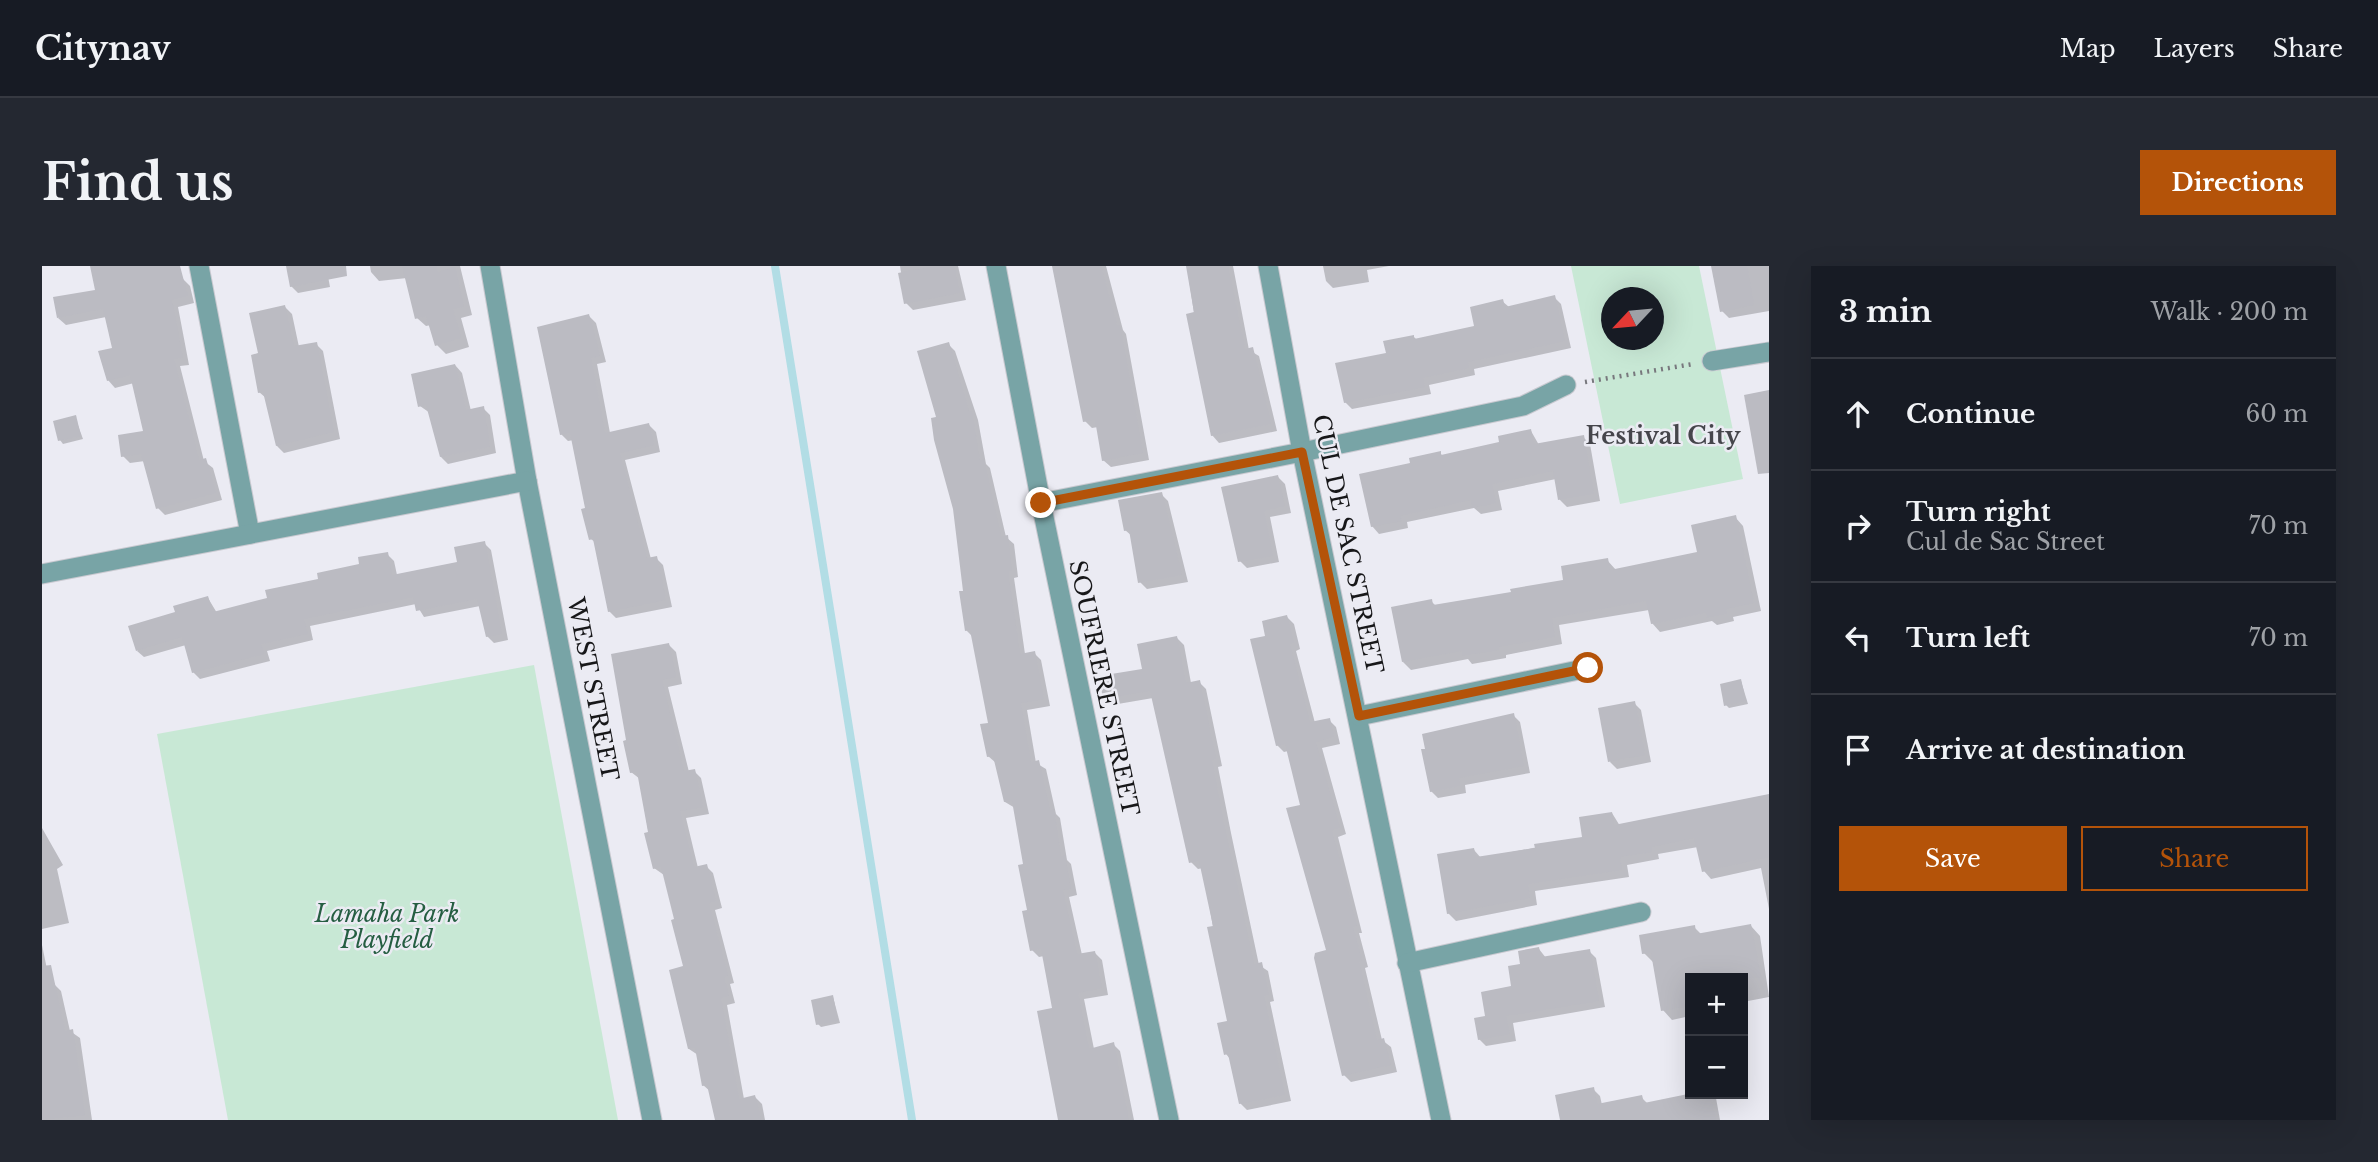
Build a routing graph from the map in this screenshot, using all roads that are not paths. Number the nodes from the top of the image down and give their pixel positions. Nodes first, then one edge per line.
1 (199, 266) edge
2 (490, 266) edge
3 (996, 266) edge
4 (1268, 266) edge
5 (1769, 352) edge
6 (1712, 361) road end
7 (1566, 385) road end
8 (1302, 452) junction
9 (527, 481) junction
10 (1041, 503) junction
11 (250, 534) junction
12 (43, 570) edge
13 (1588, 668) dead end
14 (1359, 716) junction
15 (1641, 912) dead end
16 (1407, 963) junction
17 (652, 1120) edge
18 (1169, 1120) edge
19 (1441, 1120) edge

1 - 11 street
2 - 9 street, WEST STREET
3 - 10 street, SOUFRIERE STREET
4 - 8 street, CUL DE SAC STREET
5 - 6 street
7 - 8 street
8 - 10 street
8 - 14 street, CUL DE SAC STREET
9 - 11 street
9 - 17 street, WEST STREET
10 - 18 street, SOUFRIERE STREET
11 - 12 street
13 - 14 street
14 - 16 street, CUL DE SAC STREET
15 - 16 street
16 - 19 street, CUL DE SAC STREET

